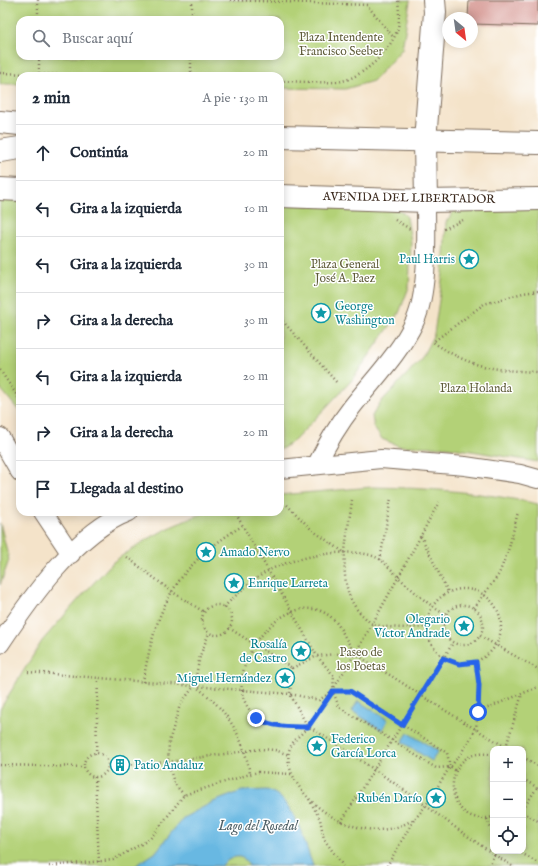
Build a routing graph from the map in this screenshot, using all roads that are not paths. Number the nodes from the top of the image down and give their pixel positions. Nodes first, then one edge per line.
1 (434, 0) edge
2 (0, 122) edge
3 (16, 124) edge
4 (284, 137) edge
5 (425, 141) junction
6 (538, 142) edge
7 (16, 149) edge
8 (0, 151) edge
9 (0, 189) edge
10 (16, 190) edge
11 (284, 196) edge
12 (538, 199) edge
13 (426, 201) junction
14 (0, 437) edge
15 (317, 464) junction
16 (16, 465) edge
17 (284, 468) edge
18 (538, 479) edge
19 (46, 516) edge
20 (118, 516) edge
21 (71, 554) junction
22 (0, 644) edge

1 - 5 main road
2 - 3 main road
4 - 5 main road
5 - 6 main road
5 - 13 main road
7 - 8 main road
9 - 10 main road
11 - 13 main road, AVENIDA DEL LIBERTADOR
12 - 13 main road, AVENIDA DEL LIBERTADOR
13 - 15 street
14 - 16 street
15 - 17 street
15 - 18 street
19 - 21 street
20 - 21 street
21 - 22 street

